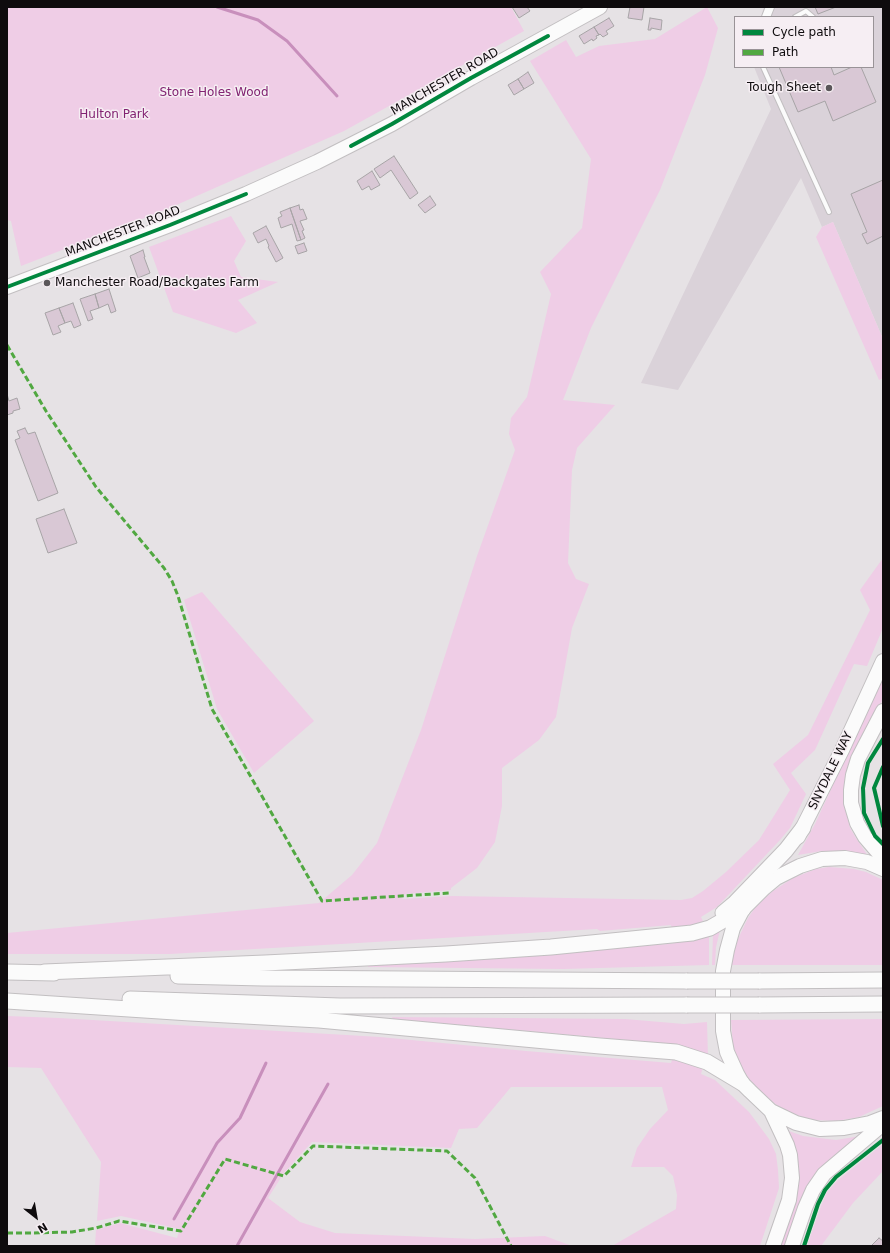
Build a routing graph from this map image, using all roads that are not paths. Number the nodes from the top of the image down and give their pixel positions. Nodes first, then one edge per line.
1 (600, 7) edge
2 (797, 16) edge
3 (812, 16) edge
4 (763, 68) edge
5 (829, 212) dead end
6 (7, 287) edge
7 (883, 662) edge
8 (883, 711) edge
9 (803, 828) junction
10 (883, 858) edge
11 (883, 869) edge
12 (776, 878) junction
13 (743, 908) junction
14 (678, 934) junction
15 (7, 972) edge
16 (44, 972) junction
17 (883, 980) edge
18 (7, 995) edge
19 (7, 1001) edge
20 (883, 1004) edge
21 (742, 1083) junction
22 (771, 1111) junction
23 (883, 1118) edge
24 (883, 1124) edge
25 (773, 1246) edge
26 (792, 1246) edge

1 - 6 highway, MANCHESTER ROAD
2 - 3 lane
4 - 5 lane
7 - 9 highway, SNYDALE WAY
8 - 10 highway, SNYDALE WAY
9 - 12 highway, SNYDALE WAY
9 - 14 highway
11 - 12 highway
12 - 13 highway
13 - 14 highway
13 - 21 highway
14 - 16 highway
15 - 16 highway
16 - 17 highway, bridge
18 - 20 highway, bridge
19 - 21 highway
21 - 22 highway
22 - 23 highway
22 - 25 highway
24 - 26 highway

